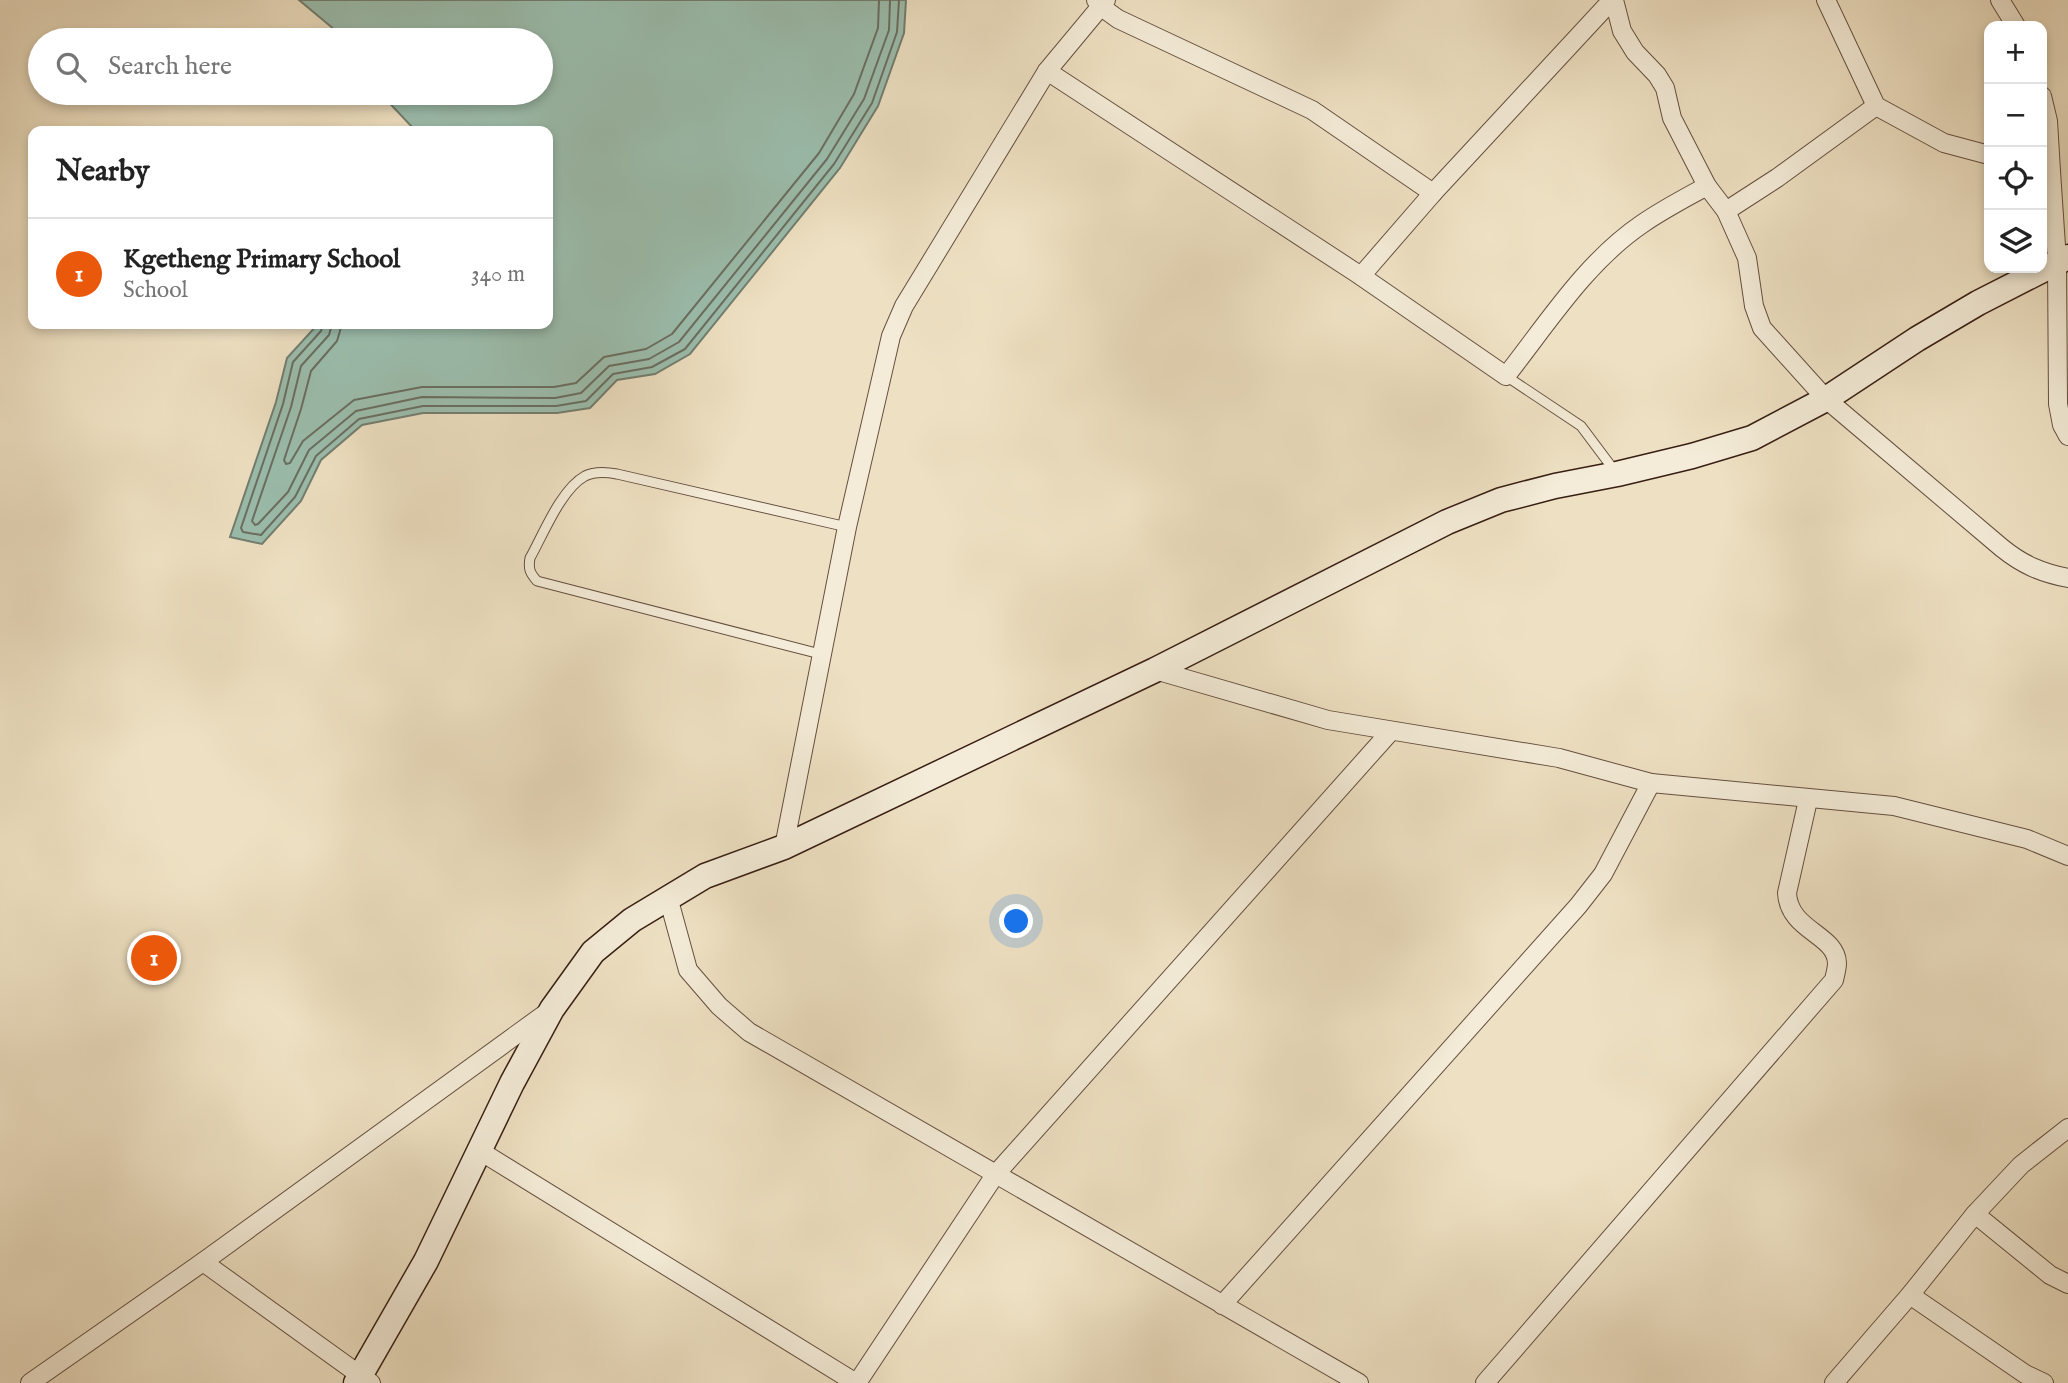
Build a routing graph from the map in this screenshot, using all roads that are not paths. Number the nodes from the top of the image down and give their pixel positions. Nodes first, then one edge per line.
1 (1613, 0) edge
2 (1826, 0) edge
3 (2000, 0) edge
4 (1101, 2) edge
5 (2013, 21) edge
6 (1047, 71) junction
7 (1876, 106) junction
8 (2047, 117) edge
9 (2047, 146) edge
10 (1984, 154) edge
11 (2047, 175) edge
12 (1707, 186) junction
13 (1433, 193) junction
14 (1726, 211) junction
15 (2063, 259) edge
16 (1362, 276) junction
17 (1506, 376) junction
18 (1826, 399) junction
19 (2068, 436) edge
20 (1617, 474) junction
21 (847, 527) junction
22 (2068, 579) edge
23 (824, 655) junction
24 (1155, 670) junction
25 (1391, 731) junction
26 (1651, 783) junction
27 (1808, 800) junction
28 (784, 847) junction
29 (2068, 856) edge
30 (668, 897) junction
31 (552, 1009) junction
32 (2068, 1128) edge
33 (480, 1151) junction
34 (995, 1175) junction
35 (1975, 1214) junction
36 (203, 1262) junction
37 (2068, 1284) edge
38 (1910, 1295) junction
39 (1222, 1305) junction
40 (2022, 1378) edge
41 (362, 1381) edge
42 (30, 1383) edge
43 (856, 1383) edge
44 (1359, 1383) edge
45 (1485, 1383) edge
46 (1834, 1383) edge
47 (2044, 1383) edge

1 - 12 street
1 - 13 street
2 - 7 street
3 - 5 street
4 - 6 street
4 - 13 street
6 - 16 street
6 - 21 street
7 - 10 street
7 - 14 street
8 - 9 street
11 - 15 street
12 - 14 street
12 - 17 street
13 - 16 street
14 - 18 street
15 - 18 street
15 - 19 street
16 - 17 street
17 - 20 lane
18 - 20 street
18 - 22 street
20 - 24 street
21 - 23 street
21 - 23 lane
23 - 28 street
24 - 25 street
24 - 28 street
25 - 26 street
25 - 34 street
26 - 27 street
26 - 39 street
27 - 29 street
27 - 45 street
28 - 30 street
30 - 31 street
30 - 34 street
31 - 33 street
31 - 36 street
32 - 35 street
33 - 41 street
33 - 43 street
34 - 39 street
34 - 43 street
35 - 37 street
35 - 38 street
36 - 41 street
36 - 42 street
38 - 40 street
38 - 46 street
39 - 44 street
40 - 47 street

